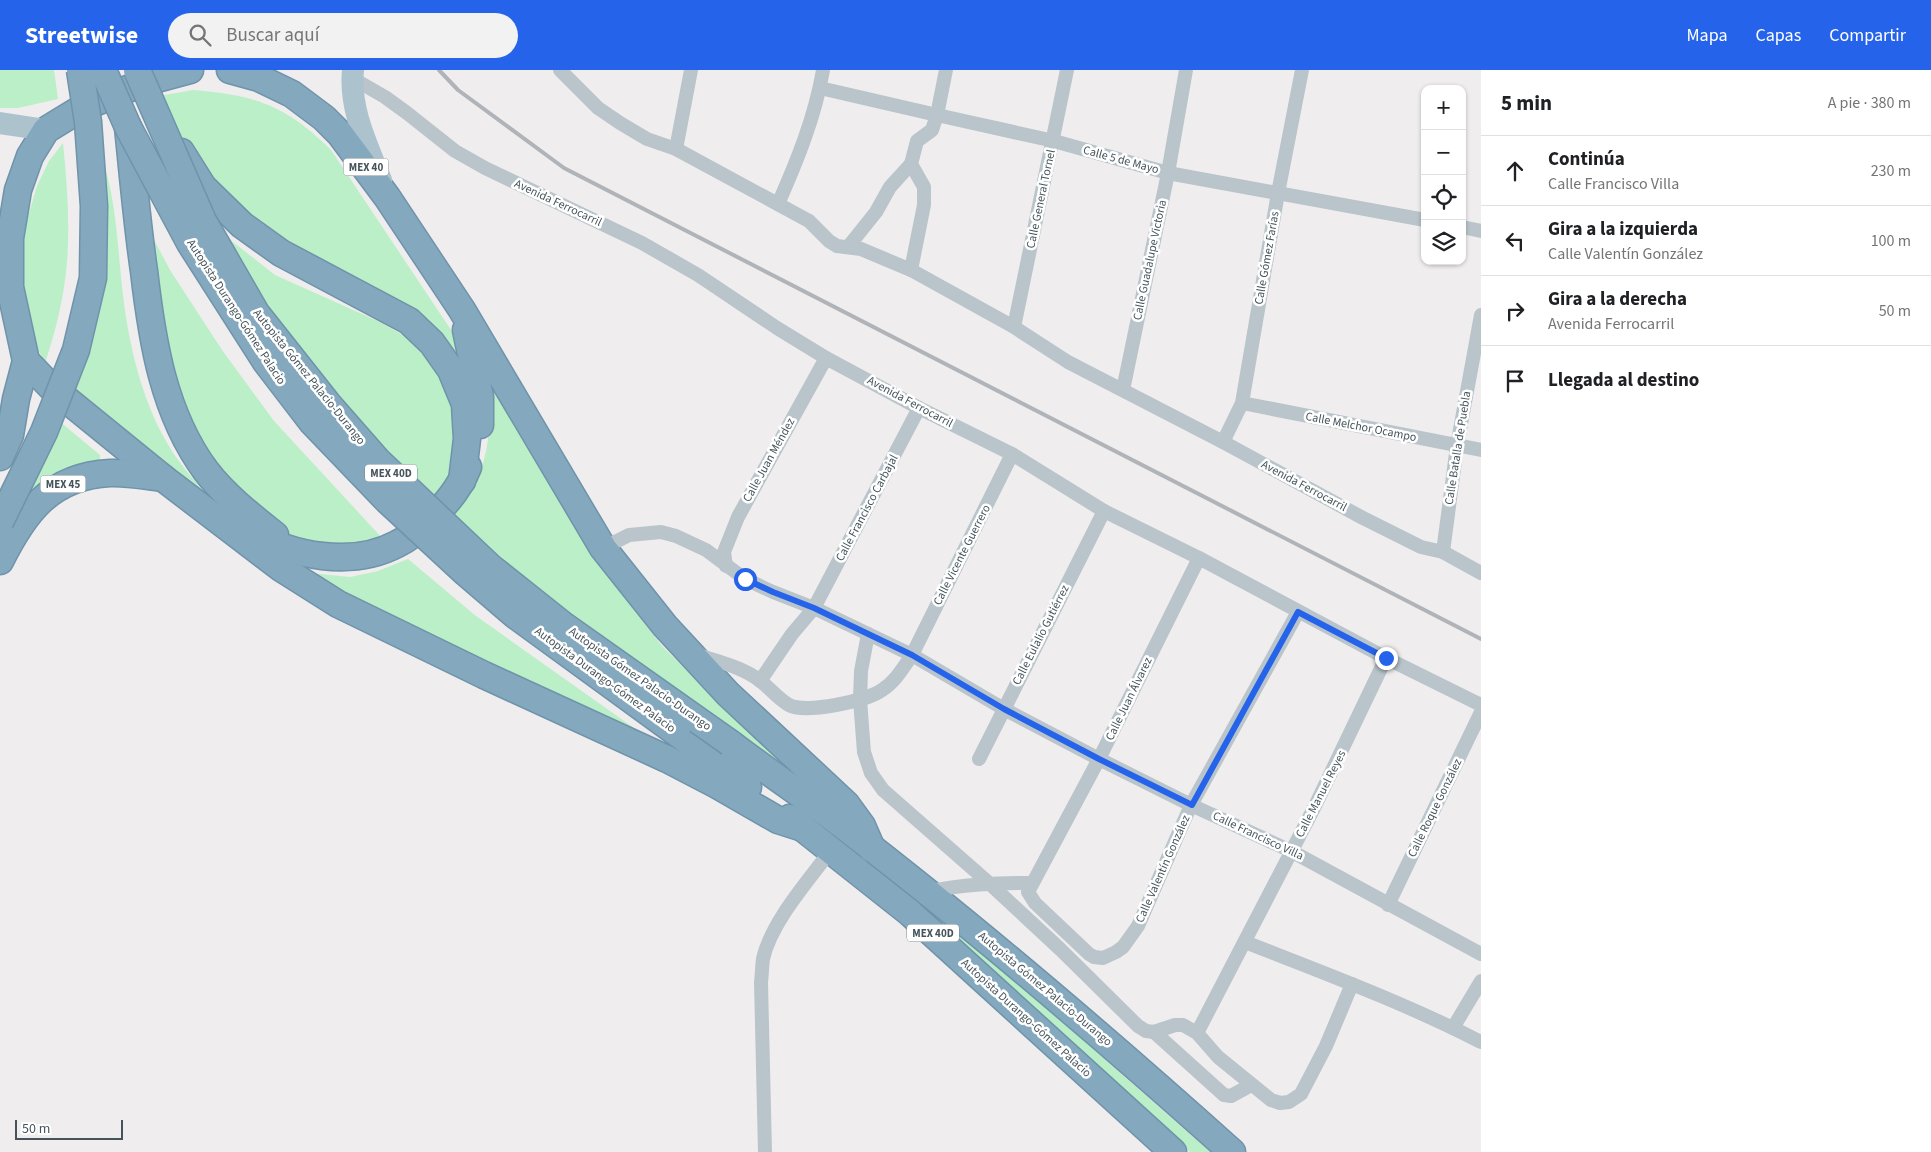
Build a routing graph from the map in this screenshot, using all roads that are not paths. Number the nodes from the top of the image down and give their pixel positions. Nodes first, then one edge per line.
1 (80, 70) edge
2 (103, 70) edge
3 (137, 70) edge
4 (190, 70) edge
5 (230, 70) edge
6 (560, 70) edge
7 (691, 70) edge
8 (824, 70) edge
9 (946, 70) edge
10 (1067, 70) edge
11 (1186, 70) edge
12 (1302, 70) edge
13 (353, 74) edge
14 (820, 88) junction
15 (156, 112) junction
16 (937, 116) junction
17 (0, 123) edge
18 (128, 127) junction
19 (46, 130) junction
20 (1054, 141) junction
21 (676, 149) junction
22 (911, 164) junction
23 (1168, 173) junction
24 (1278, 193) junction
25 (387, 197) junction
26 (778, 204) junction
27 (1421, 219) edge
28 (1466, 228) edge
29 (1481, 231) edge
30 (848, 247) junction
31 (0, 261) edge
32 (911, 270) junction
33 (10, 287) junction
34 (462, 310) junction
35 (1481, 315) edge
36 (1014, 327) junction
37 (826, 358) junction
38 (26, 361) junction
39 (1123, 390) junction
40 (1242, 403) junction
41 (919, 408) junction
42 (1223, 442) junction
43 (1457, 446) junction
44 (1481, 450) edge
45 (1012, 454) junction
46 (0, 457) edge
47 (163, 478) junction
48 (462, 482) junction
49 (185, 495) junction
50 (1104, 511) junction
51 (0, 522) edge
52 (603, 548) junction
53 (298, 552) junction
54 (1443, 552) junction
55 (1199, 558) junction
56 (0, 561) edge
57 (726, 566) junction
58 (1481, 573) edge
59 (814, 608) junction
60 (1298, 612) junction
61 (868, 634) junction
62 (688, 652) junction
63 (912, 655) junction
64 (1386, 658) junction
65 (760, 681) junction
66 (860, 700) junction
67 (1481, 705) edge
68 (1004, 709) junction
69 (1481, 712) edge
70 (979, 759) dead end
71 (1099, 759) junction
72 (1192, 805) junction
73 (803, 828) junction
74 (872, 849) junction
75 (831, 850) junction
76 (1291, 851) junction
77 (989, 883) junction
78 (1030, 887) junction
79 (927, 892) junction
80 (1388, 905) junction
81 (1244, 942) junction
82 (1481, 954) edge
83 (1098, 957) junction
84 (1078, 967) junction
85 (1481, 981) edge
86 (1352, 984) junction
87 (1453, 1028) junction
88 (1154, 1032) junction
89 (1196, 1033) junction
90 (1481, 1042) edge
91 (1251, 1085) junction
92 (765, 1152) edge
93 (1174, 1152) edge
94 (1232, 1152) edge

1 - 51 highway, bridge
2 - 18 highway, MEX 40D, bridge
3 - 15 highway, MEX 40D, bridge
4 - 19 highway
5 - 25 highway, MEX 40
6 - 21 street, Avenida Ferrocarril
7 - 21 street
8 - 14 street
9 - 16 street
10 - 20 street, Calle General Tornel
11 - 23 street, Calle Guadalupe Victoria
12 - 24 street, Calle Gómez Farías
13 - 25 main road, MEX 40
13 - 37 street, Avenida Ferrocarril
14 - 16 street, Calle 5 de Mayo
14 - 26 street
15 - 48 highway, bridge
15 - 74 highway, Autopista Gómez Palacio-Durango / MEX 40D, bridge
16 - 20 street, Calle 5 de Mayo
16 - 22 street
17 - 19 main road
18 - 53 highway
18 - 73 highway, Autopista Durango-Gómez Palacio / MEX 40D, bridge
19 - 33 highway
20 - 23 street, Calle 5 de Mayo
20 - 36 street, Calle General Tornel
21 - 26 street, Avenida Ferrocarril
22 - 30 street
22 - 32 street
23 - 24 street, Calle 5 de Mayo
23 - 39 street, Calle Guadalupe Victoria
24 - 27 street, Calle 5 de Mayo
24 - 40 street, Calle Gómez Farías
25 - 34 highway, MEX 40
26 - 30 street, Avenida Ferrocarril
28 - 29 street
30 - 32 street, Avenida Ferrocarril
31 - 33 main road
32 - 36 street, Avenida Ferrocarril
33 - 38 highway
34 - 48 highway, MEX 40
34 - 52 highway
35 - 43 street, Calle Batalla de Puebla
36 - 39 street, Avenida Ferrocarril
37 - 41 street, Avenida Ferrocarril
37 - 57 street, Calle Juan Méndez
38 - 46 highway
38 - 47 highway, MEX 40
39 - 42 street, Avenida Ferrocarril
40 - 42 street, Calle Gómez Farías
40 - 43 street, Calle Melchor Ocampo
41 - 45 street, Avenida Ferrocarril
41 - 59 street, Calle Francisco Carbajal
42 - 54 street, Avenida Ferrocarril
43 - 44 street, Calle Melchor Ocampo
43 - 54 street, Calle Batalla de Puebla
45 - 50 street, Avenida Ferrocarril
45 - 63 street, Calle Vicente Guerrero
47 - 49 highway, MEX 40
47 - 56 highway, MEX 45
48 - 53 highway, MEX 40
49 - 53 highway, MEX 40
49 - 73 highway
50 - 55 street, Avenida Ferrocarril
50 - 68 street, Calle Eulalio Gutiérrez
52 - 57 street, Calle Francisco Villa
52 - 62 highway
54 - 58 street, Avenida Ferrocarril
55 - 60 street, Avenida Ferrocarril
55 - 71 street, Calle Juan Álvarez
57 - 59 street, Calle Francisco Villa
59 - 61 street, Calle Francisco Villa
59 - 65 street, Calle Francisco Carbajal
60 - 64 street, Avenida Ferrocarril
60 - 72 street, Calle Valentín González
61 - 63 street, Calle Francisco Villa
61 - 66 street
62 - 65 street, Calle Vicente Guerrero
62 - 74 highway
63 - 66 street, Calle Vicente Guerrero
63 - 68 street, Calle Francisco Villa
64 - 67 street, Avenida Ferrocarril
64 - 76 street, Calle Manuel Reyes
65 - 66 street, Calle Vicente Guerrero
66 - 77 street
68 - 70 street, Calle Eulalio Gutiérrez
68 - 71 street, Calle Francisco Villa
69 - 80 street, Calle Roque González
71 - 72 street, Calle Francisco Villa
71 - 78 street, Calle Juan Álvarez
72 - 76 street, Calle Francisco Villa
72 - 83 street, Calle Valentín González
73 - 75 highway, Autopista Durango-Gómez Palacio / MEX 40D
74 - 79 highway, Autopista Gómez Palacio-Durango / MEX 40D
75 - 92 street
75 - 93 highway, Autopista Durango-Gómez Palacio / MEX 40D
76 - 80 street, Calle Francisco Villa
76 - 81 street, Calle Manuel Reyes
77 - 78 street
77 - 79 street
77 - 84 street
78 - 83 street
79 - 94 highway, Autopista Gómez Palacio-Durango / MEX 40D
80 - 82 street, Calle Francisco Villa
81 - 86 street
81 - 89 street, Calle Manuel Reyes
83 - 84 street, Calle Valentín González
84 - 88 street
85 - 87 street
86 - 87 street
86 - 91 street
87 - 90 street
88 - 89 street
88 - 91 street
89 - 91 street

